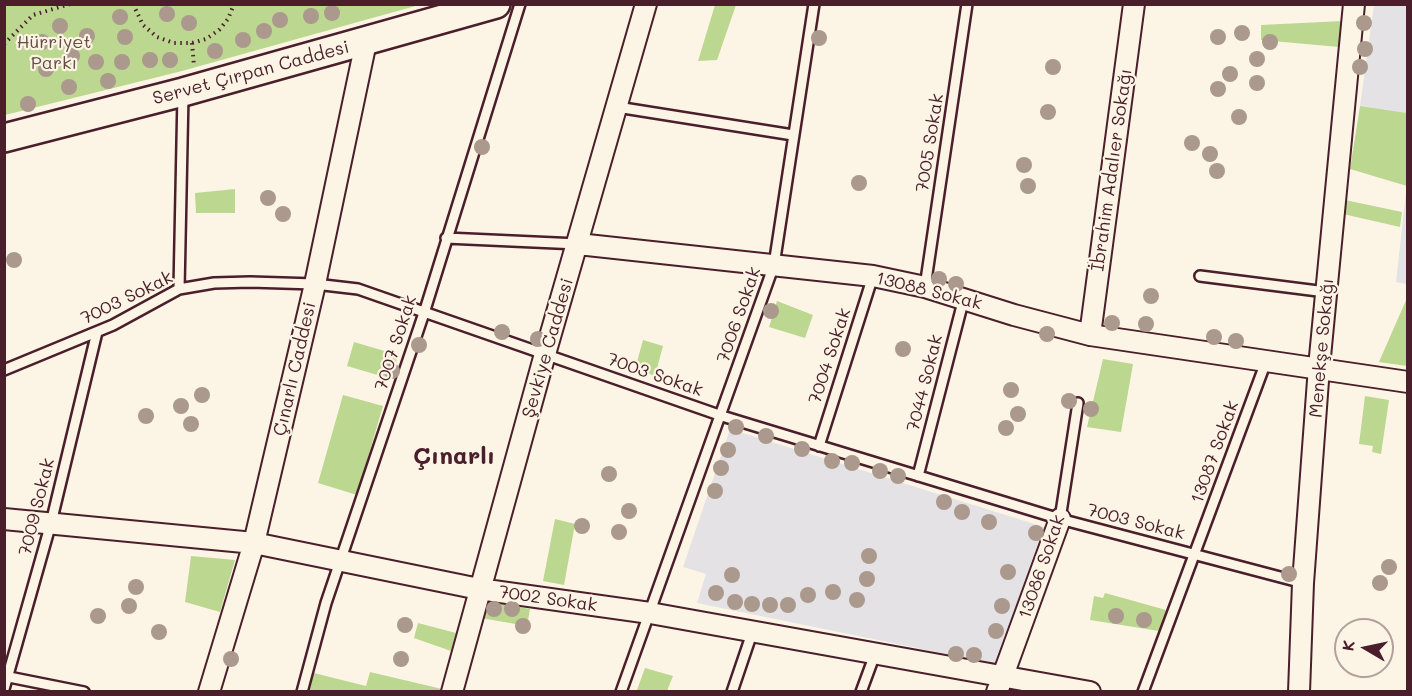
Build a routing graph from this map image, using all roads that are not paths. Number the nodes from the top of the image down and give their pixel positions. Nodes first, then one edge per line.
1 (496, 4) edge
2 (519, 4) edge
3 (646, 4) edge
4 (814, 4) edge
5 (967, 4) edge
6 (1134, 4) edge
7 (1354, 4) edge
8 (366, 42) junction
9 (183, 92) junction
10 (617, 107) junction
11 (793, 135) junction
12 (4, 138) edge
13 (446, 238) junction
14 (578, 244) junction
15 (774, 265) junction
16 (873, 276) junction
17 (1200, 276) dead end
18 (315, 284) junction
19 (925, 287) junction
20 (179, 289) junction
21 (1326, 292) junction
22 (964, 298) junction
23 (424, 310) junction
24 (97, 332) junction
25 (1090, 335) junction
26 (545, 354) junction
27 (1267, 359) junction
28 (1319, 367) junction
29 (4, 370) edge
30 (1407, 382) edge
31 (1078, 403) dead end
32 (722, 416) junction
33 (819, 446) junction
34 (918, 476) junction
35 (4, 519) edge
36 (1060, 519) junction
37 (51, 523) junction
38 (254, 543) junction
39 (1194, 554) junction
40 (341, 561) junction
41 (1304, 583) junction
42 (479, 589) junction
43 (651, 614) junction
44 (752, 633) junction
45 (875, 654) junction
46 (6, 676) edge
47 (1000, 684) edge
48 (4, 689) edge
49 (84, 692) edge
50 (209, 692) edge
51 (302, 692) edge
52 (452, 692) edge
53 (621, 692) edge
54 (732, 692) edge
55 (861, 692) edge
56 (1090, 692) edge
57 (1143, 692) edge
58 (1299, 692) edge

1 - 8 main road, Servet Çırpan Caddesi
2 - 13 lane, 7007 Sokak
3 - 10 street, Şevkiye Caddesi
4 - 11 lane, 7006 Sokak
5 - 19 lane, 7005 Sokak
6 - 25 street, İbrahim Adalıer Sokağı
7 - 21 street, Menekşe Sokağı
8 - 9 main road, Servet Çırpan Caddesi
8 - 18 street, Çınarlı Caddesi
9 - 12 main road, Servet Çırpan Caddesi
9 - 20 lane
10 - 11 lane
10 - 14 street, Şevkiye Caddesi
11 - 15 lane, 7006 Sokak
13 - 14 lane, 13088 Sokak
13 - 23 lane, 7007 Sokak
14 - 15 street, 13088 Sokak
14 - 26 street, Şevkiye Caddesi
15 - 16 street, 13088 Sokak
15 - 32 lane, 7006 Sokak
16 - 19 street, 13088 Sokak
16 - 33 lane, 7004 Sokak
17 - 21 lane
18 - 20 lane, 7003 Sokak
18 - 23 lane, 7003 Sokak
18 - 38 street, Çınarlı Caddesi
19 - 22 street, 13088 Sokak
20 - 24 lane, 7003 Sokak
21 - 28 street, Menekşe Sokağı
22 - 25 street, 13088 Sokak
22 - 34 lane, 7044 Sokak
23 - 26 lane, 7003 Sokak
23 - 40 lane, 7007 Sokak
24 - 29 lane, 7003 Sokak
24 - 37 lane, 7009 Sokak
25 - 27 street, 13088 Sokak
26 - 32 lane, 7003 Sokak
26 - 42 street, Şevkiye Caddesi
27 - 28 street, 13088 Sokak
27 - 39 lane, 13087 Sokak
28 - 30 street, 13088 Sokak
28 - 41 street, Menekşe Sokağı
31 - 36 lane, 13086 Sokak
32 - 33 lane, 7003 Sokak
32 - 43 lane, 7006 Sokak
33 - 34 lane, 7003 Sokak
34 - 36 lane, 7003 Sokak
35 - 37 street, 7002 Sokak
36 - 39 lane, 7003 Sokak
36 - 47 street, 13086 Sokak
37 - 38 street, 7002 Sokak
37 - 46 lane, 7009 Sokak
38 - 40 street, 7002 Sokak
38 - 50 street, Çınarlı Caddesi
39 - 41 lane, 7003 Sokak
39 - 57 lane, 13087 Sokak
40 - 42 street, 7002 Sokak
40 - 51 lane, 7007 Sokak
41 - 58 street, Menekşe Sokağı
42 - 43 street, 7002 Sokak
42 - 52 street, Şevkiye Caddesi
43 - 44 street, 7002 Sokak
43 - 53 lane, 7006 Sokak
44 - 45 street, 7002 Sokak
44 - 54 lane
45 - 47 street, 7002 Sokak
45 - 55 lane
46 - 48 lane, 7009 Sokak
46 - 49 lane
47 - 56 street, 7002 Sokak

